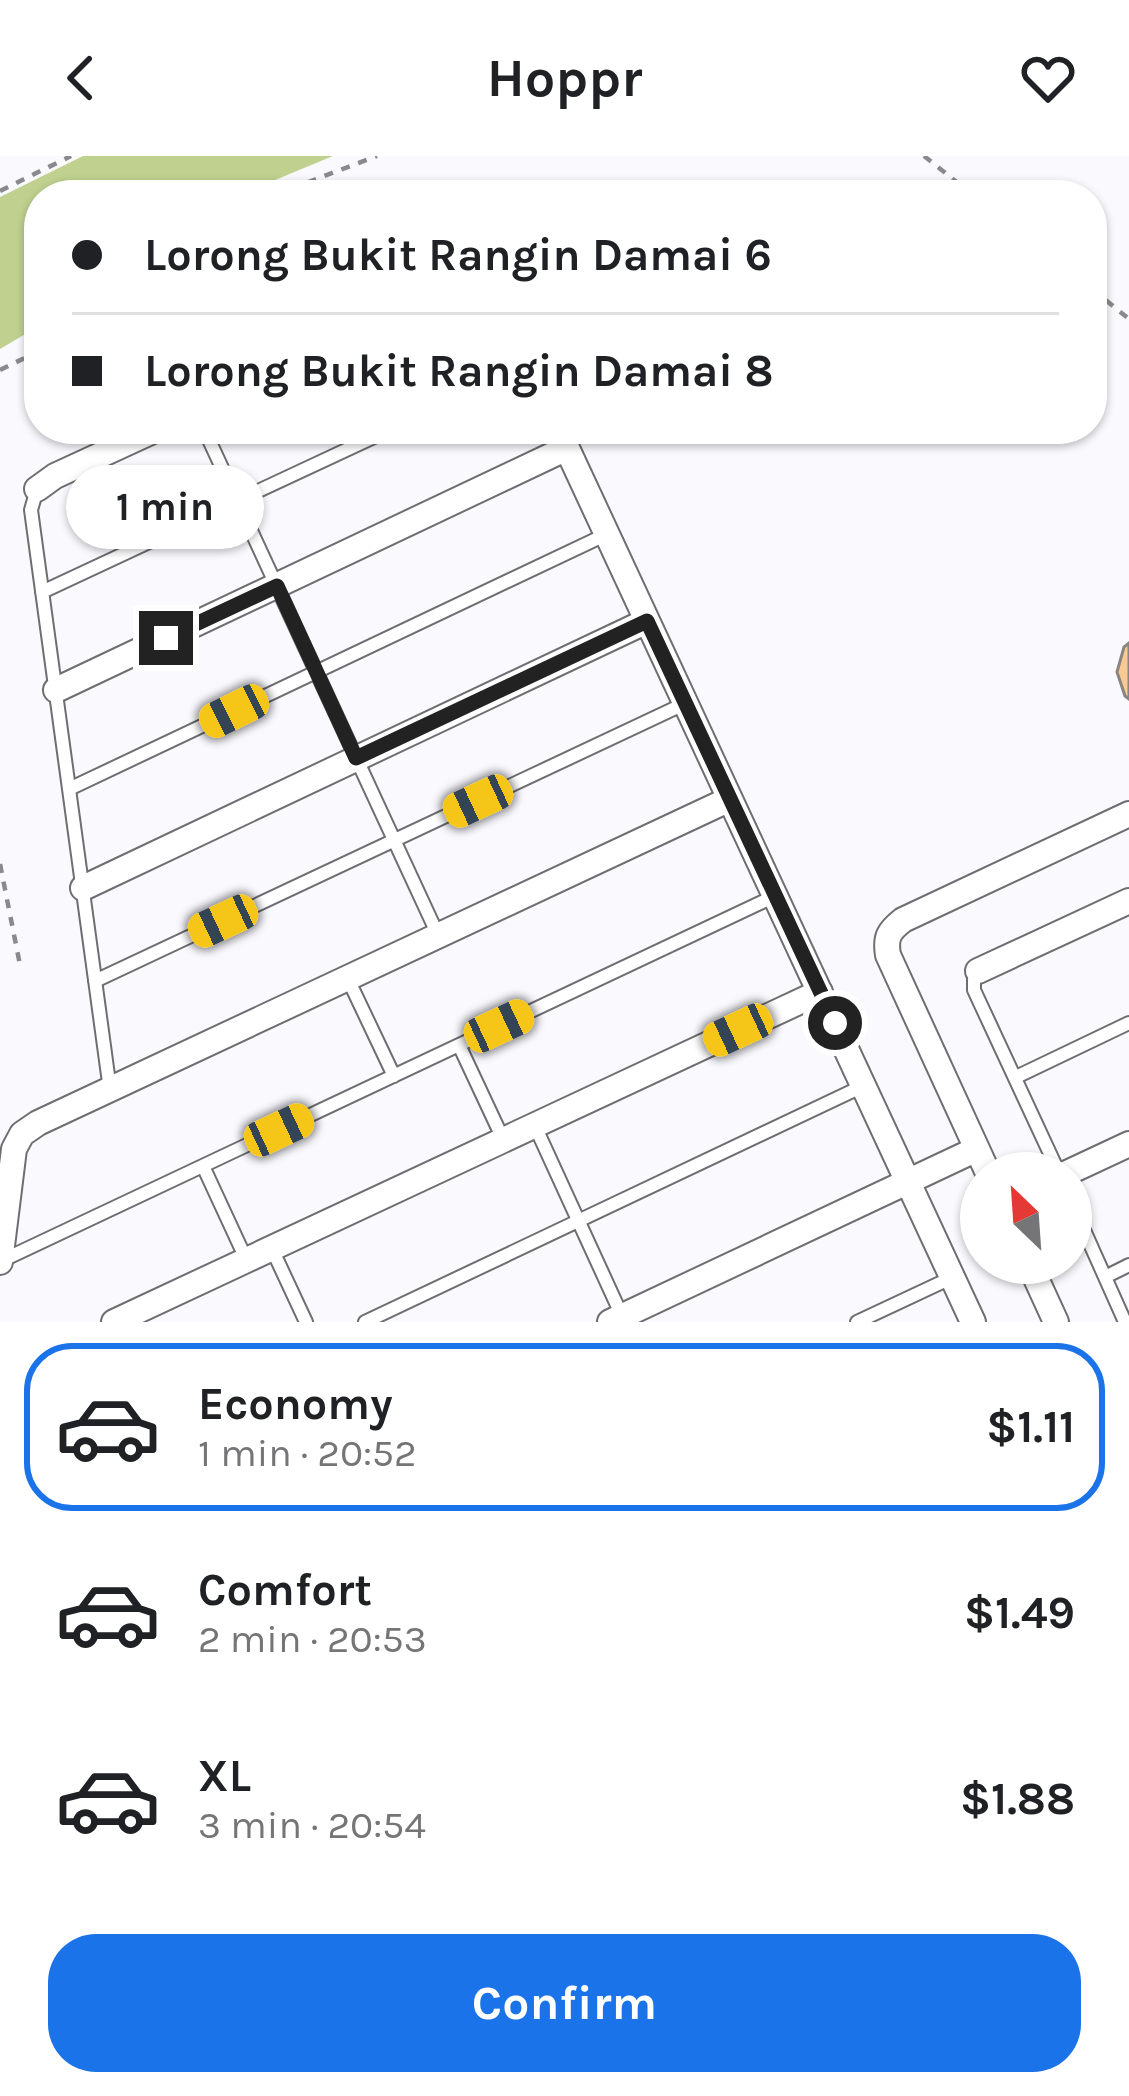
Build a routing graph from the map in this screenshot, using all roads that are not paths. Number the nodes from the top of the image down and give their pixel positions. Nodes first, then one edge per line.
1 (124, 444) edge
2 (211, 444) edge
3 (360, 444) edge
4 (551, 444) edge
5 (566, 444) edge
6 (37, 489) joint
7 (238, 501) junction
8 (607, 534) junction
9 (277, 586) junction
10 (42, 592) junction
11 (647, 621) junction
12 (317, 672) junction
13 (56, 690) junction
14 (686, 703) junction
15 (356, 758) junction
16 (69, 789) junction
17 (730, 799) junction
18 (1129, 814) edge
19 (394, 840) junction
20 (83, 888) junction
21 (775, 896) junction
22 (1129, 901) edge
23 (438, 936) junction
24 (978, 971) joint
25 (348, 979) junction
26 (95, 981) junction
27 (820, 992) junction
28 (1129, 1024) edge
29 (459, 1045) junction
30 (394, 1076) junction
31 (1016, 1077) junction
32 (864, 1086) junction
33 (110, 1091) junction
34 (535, 1126) junction
35 (503, 1140) junction
36 (1129, 1144) edge
37 (977, 1149) junction
38 (978, 1152) edge
39 (1053, 1152) edge
40 (1092, 1160) edge
41 (203, 1166) junction
42 (908, 1181) junction
43 (578, 1221) junction
44 (1092, 1248) edge
45 (272, 1249) junction
46 (246, 1261) junction
47 (0, 1262) edge
48 (1129, 1265) edge
49 (952, 1277) junction
50 (1105, 1277) junction
51 (1039, 1284) edge
52 (616, 1319) edge
53 (114, 1322) edge
54 (306, 1322) edge
55 (365, 1322) edge
56 (857, 1322) edge
57 (974, 1322) edge
58 (1056, 1322) edge
59 (1125, 1322) edge

1 - 6 street
2 - 7 lane
3 - 7 lane
4 - 9 street
5 - 8 street
6 - 10 lane
7 - 9 lane
7 - 10 lane
8 - 11 street
8 - 12 lane
9 - 12 lane
9 - 13 street
10 - 13 lane
11 - 14 street
11 - 15 street
12 - 15 lane
12 - 16 lane
13 - 16 lane
14 - 17 street
14 - 19 lane
15 - 19 lane
15 - 20 street
16 - 20 lane
17 - 21 street
17 - 23 street
18 - 37 street
19 - 23 lane
19 - 26 lane
20 - 26 lane
21 - 27 street
21 - 29 lane
22 - 24 street
23 - 25 street
24 - 31 lane
25 - 30 lane
25 - 33 street
26 - 33 lane
27 - 32 street
27 - 34 street
28 - 31 lane
29 - 30 lane
29 - 35 lane
30 - 41 lane
31 - 39 lane
32 - 42 street
32 - 43 lane
33 - 47 street
34 - 35 street
34 - 43 lane
35 - 45 street
36 - 40 street
37 - 38 street
37 - 42 street
41 - 46 lane
41 - 47 lane
42 - 49 street
42 - 52 street
43 - 52 lane
43 - 55 lane
44 - 50 lane
45 - 46 street
45 - 54 lane
46 - 53 street
48 - 50 lane
49 - 56 lane
49 - 57 street
50 - 59 lane
51 - 58 street

